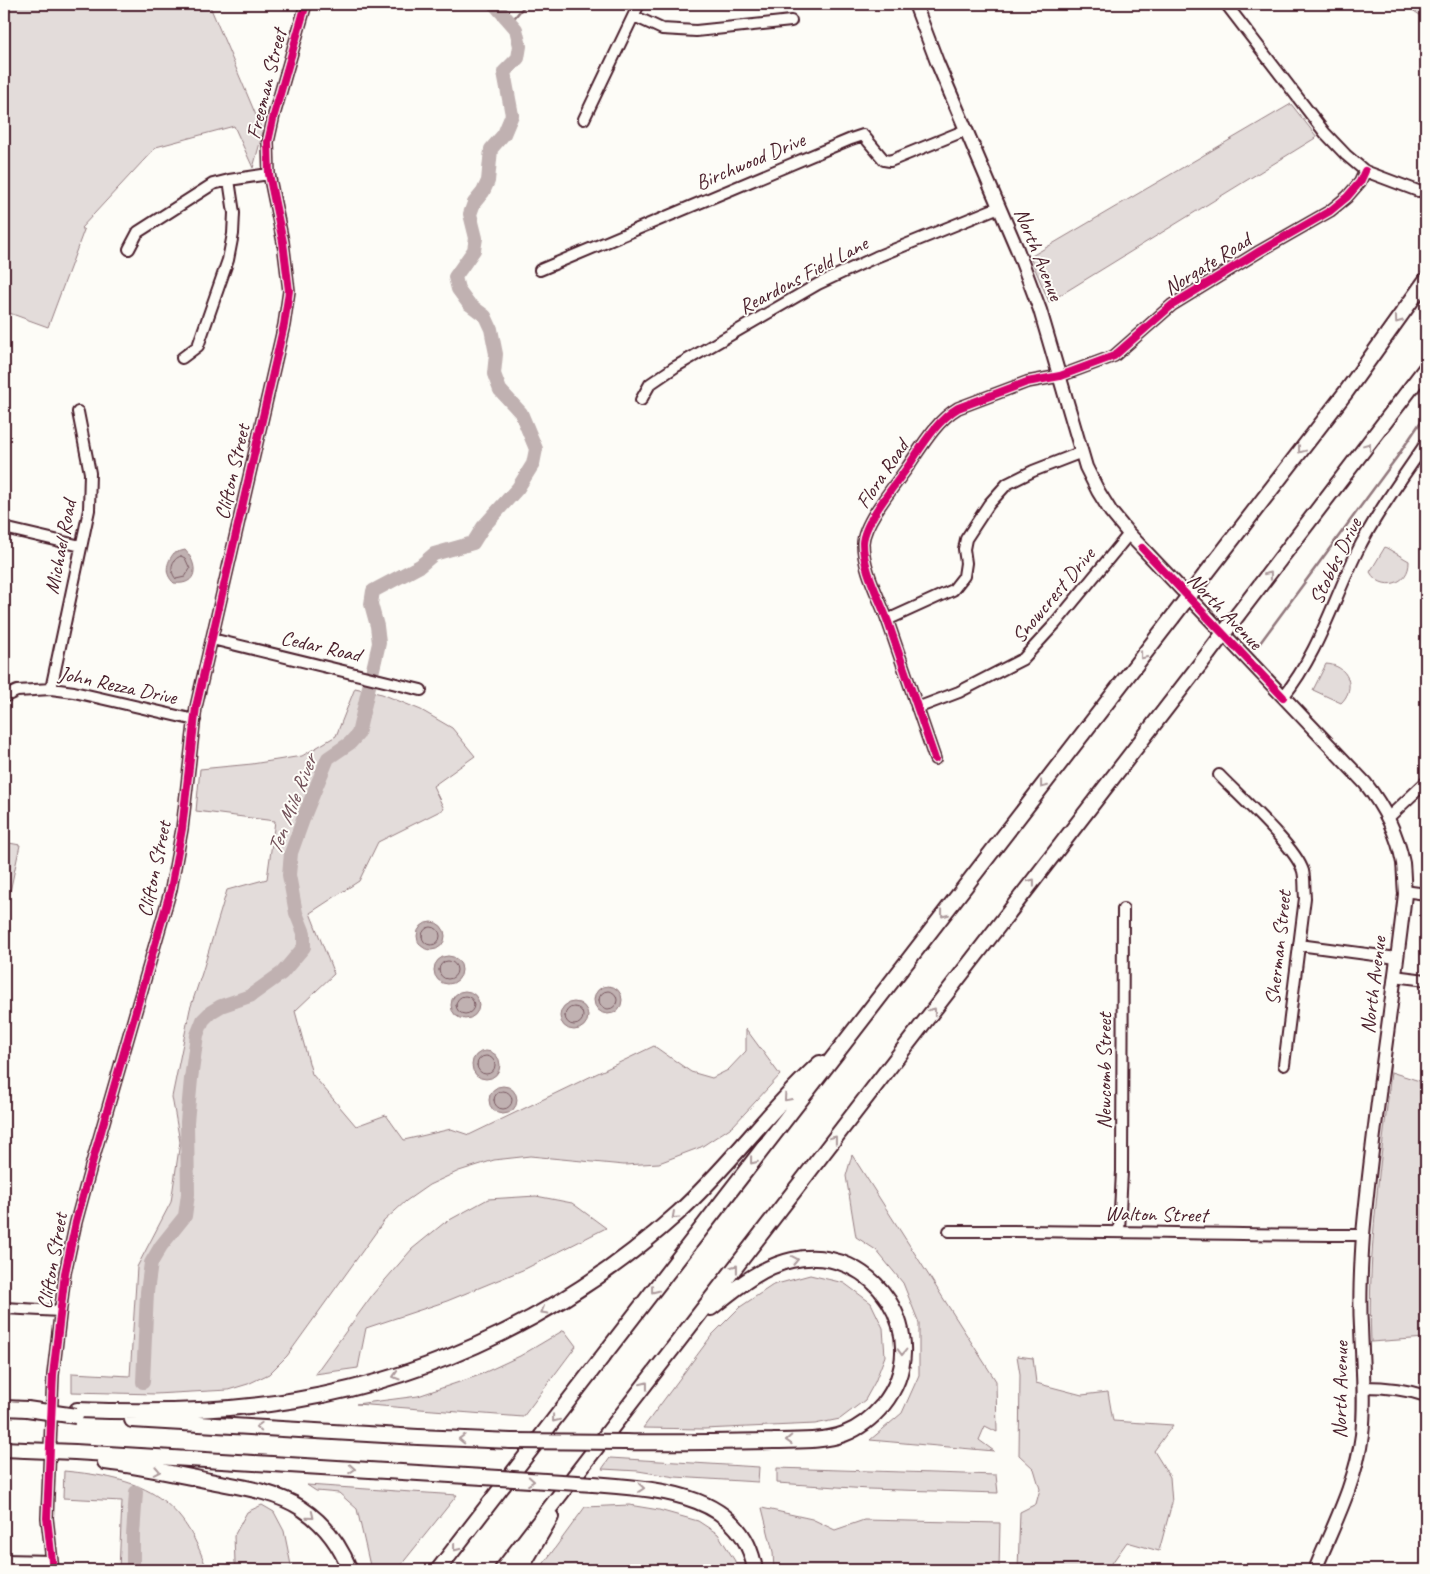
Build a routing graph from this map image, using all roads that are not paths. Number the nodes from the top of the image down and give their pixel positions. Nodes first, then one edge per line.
1 (306, 4) edge
2 (640, 4) edge
3 (915, 4) edge
4 (1226, 4) edge
5 (634, 16) junction
6 (791, 21) dead end
7 (584, 119) dead end
8 (966, 130) junction
9 (1365, 171) junction
10 (269, 174) junction
11 (229, 180) junction
12 (1418, 191) dead end
13 (999, 207) junction
14 (129, 249) dead end
15 (540, 270) dead end
16 (1426, 280) edge
17 (182, 358) dead end
18 (1426, 368) edge
19 (1060, 376) junction
20 (641, 400) dead end
21 (78, 412) dead end
22 (1426, 443) edge
23 (1082, 452) junction
24 (4, 528) edge
25 (1129, 534) junction
26 (81, 546) junction
27 (887, 620) junction
28 (212, 639) junction
29 (51, 689) junction
30 (421, 690) dead end
31 (4, 697) edge
32 (1283, 697) junction
33 (917, 708) junction
34 (195, 720) junction
35 (935, 759) dead end
36 (1219, 776) dead end
37 (1426, 782) edge
38 (1388, 817) junction
39 (1404, 891) junction
40 (1426, 894) edge
41 (1123, 909) dead end
42 (1299, 945) junction
43 (1397, 958) junction
44 (1394, 976) junction
45 (1426, 980) edge
46 (847, 1040) junction
47 (1284, 1065) dead end
48 (949, 1231) dead end
49 (1119, 1232) junction
50 (1363, 1235) junction
51 (4, 1308) edge
52 (60, 1311) junction
53 (694, 1321) junction
54 (1364, 1387) junction
55 (1426, 1396) edge
56 (4, 1408) edge
57 (77, 1413) junction
58 (4, 1449) edge
59 (24, 1454) junction
60 (74, 1456) junction
61 (4, 1457) edge
62 (567, 1486) junction
63 (4, 1560) edge
64 (52, 1566) edge
65 (350, 1570) edge
66 (438, 1570) edge
67 (502, 1570) edge
68 (520, 1570) edge
69 (755, 1570) edge
70 (1315, 1570) edge

1 - 10 street, Freeman Street
2 - 5 street
3 - 8 main road, North Avenue
4 - 9 street
5 - 6 street
5 - 7 street
8 - 13 main road, North Avenue
8 - 15 street, Birchwood Drive
9 - 12 street
9 - 19 street, Norgate Road
10 - 11 street
10 - 28 street, Clifton Street
11 - 14 street
11 - 17 street
13 - 19 main road, North Avenue
13 - 20 street, Reardons Field Lane
16 -> 46 highway, bridge
53 -> 18 highway, bridge
19 - 23 main road, North Avenue
19 - 27 street, Flora Road
21 - 26 street, Michael Road
22 - 32 street, Stobbs Drive
23 - 25 main road, North Avenue
23 - 27 street
24 - 26 street
25 - 32 main road, North Avenue
25 - 33 street, Snowcrest Drive
26 - 29 street, Michael Road
27 - 33 street, Flora Road
28 - 30 street, Cedar Road
28 - 34 street, Clifton Street
29 - 31 street, John Rezza Drive
29 - 34 street, John Rezza Drive
32 - 38 main road, North Avenue
33 - 35 street, Flora Road
34 - 52 street, Clifton Street
36 - 42 street, Sherman Street
37 - 38 street
38 - 39 main road, North Avenue
39 - 40 street
39 - 43 main road, North Avenue
41 - 49 street, Newcomb Street
42 - 43 street
42 - 47 street, Sherman Street
43 - 44 main road, North Avenue
44 - 45 street
44 - 50 main road, North Avenue
46 -> 57 highway
46 -> 66 highway
48 - 49 street, Walton Street
49 - 50 street, Walton Street
50 - 54 main road, North Avenue
51 - 52 street
52 - 64 street, Clifton Street
53 -> 57 highway, bridge
62 -> 53 highway
54 - 55 street
54 - 70 main road, North Avenue
56 - 57 highway, bridge
58 - 59 highway
59 - 60 highway
59 - 61 highway
60 -> 65 highway
60 -> 69 highway, bridge
62 - 67 highway
62 - 68 highway
63 - 64 street

